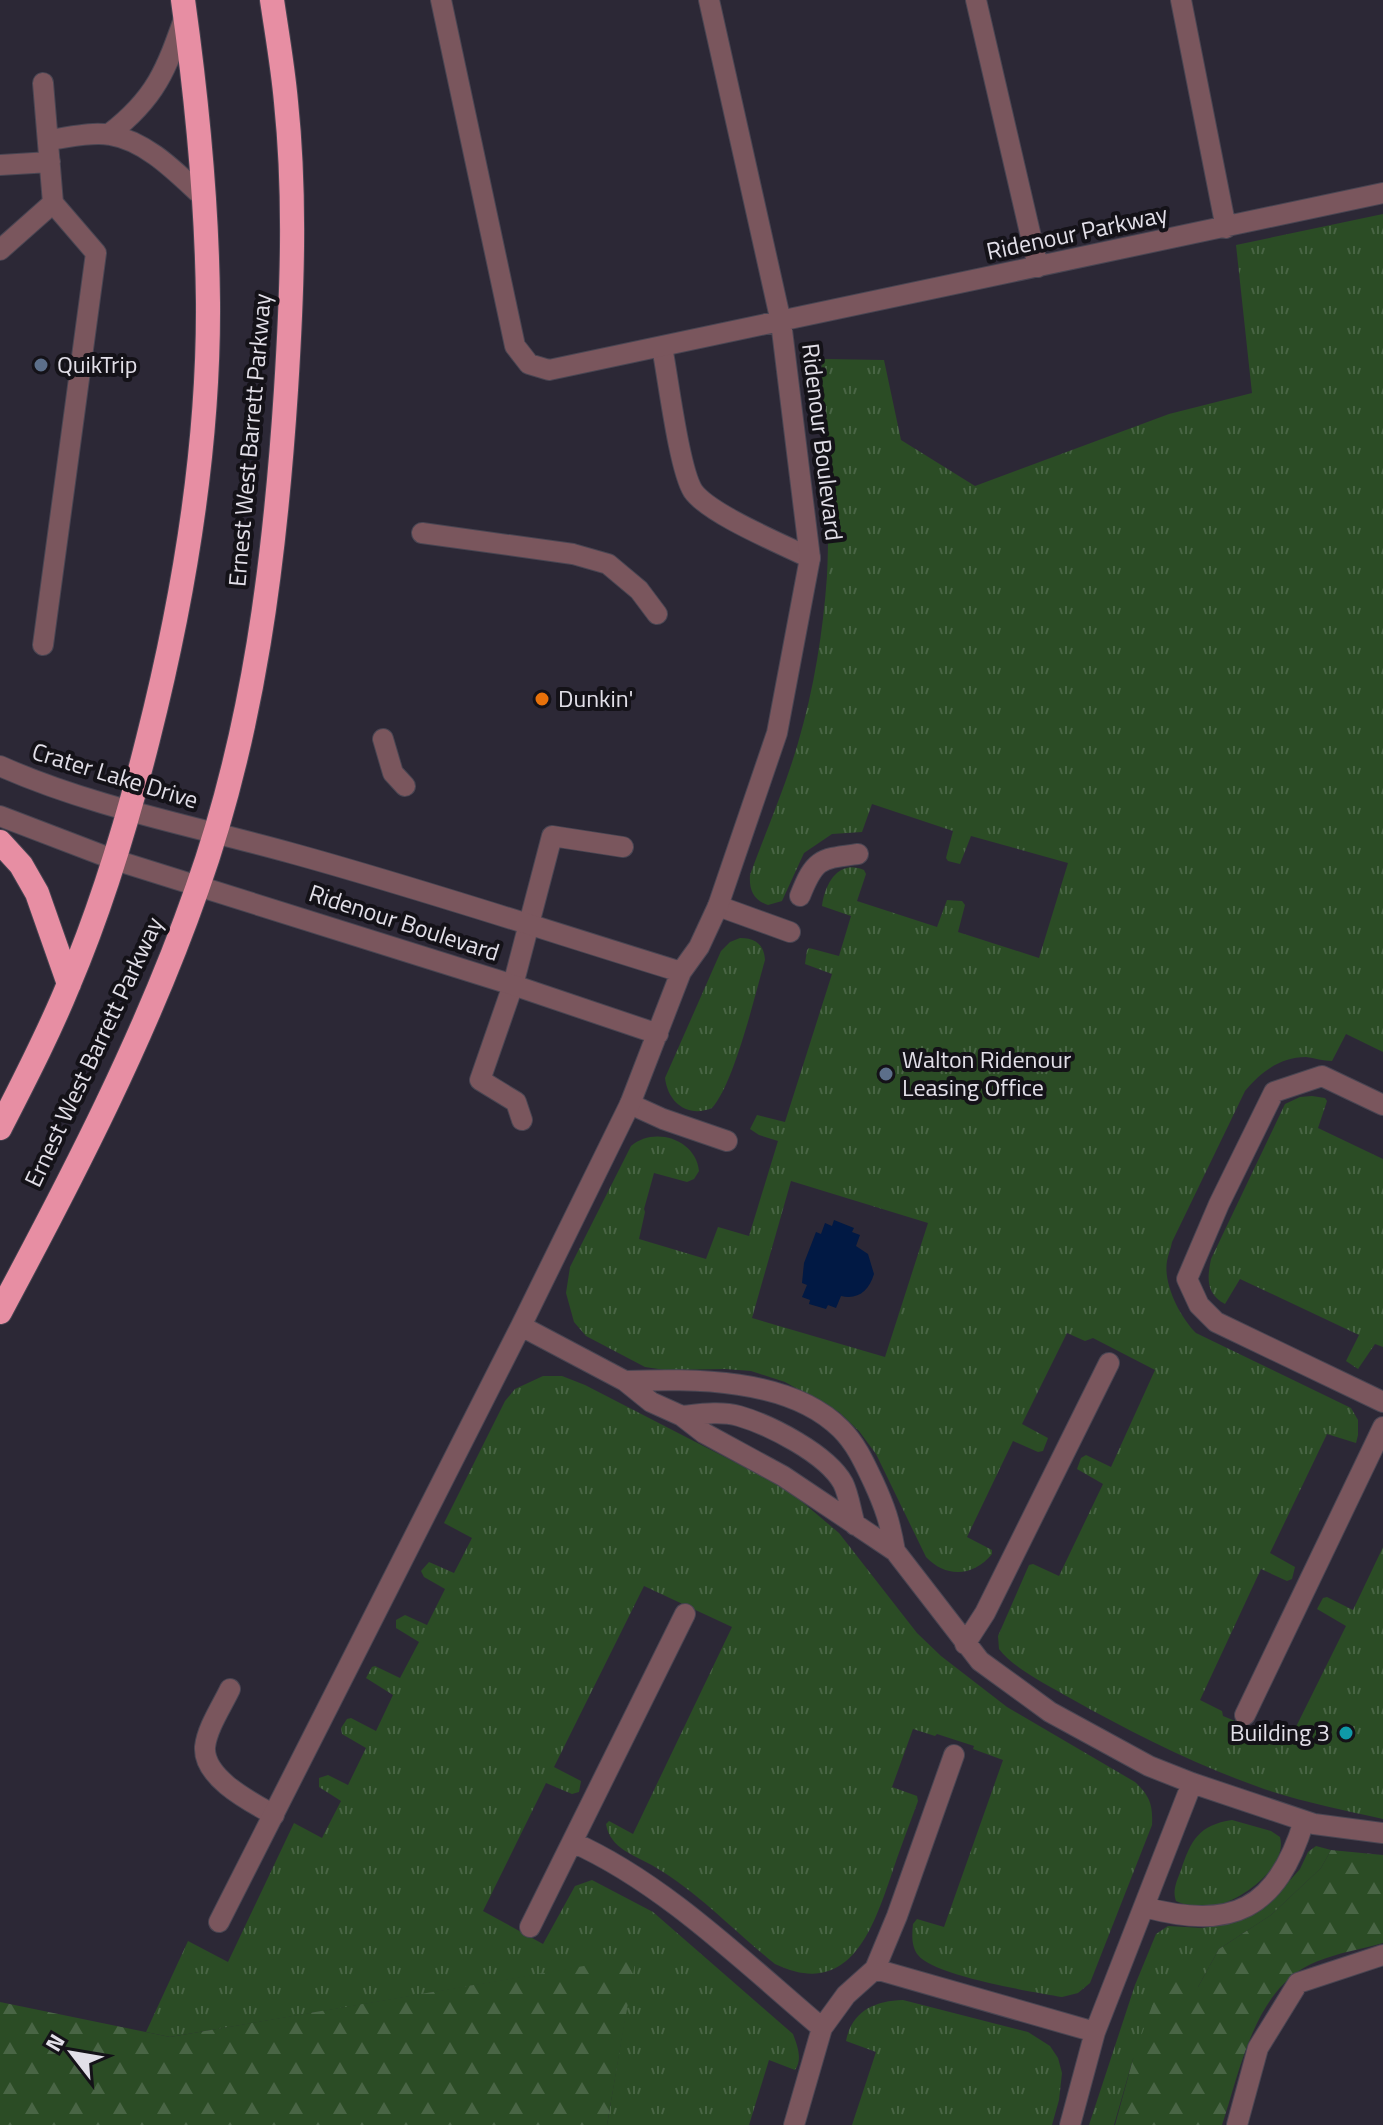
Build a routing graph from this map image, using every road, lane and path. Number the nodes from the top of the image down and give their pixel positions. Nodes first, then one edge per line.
1 (272, 0) edge
2 (441, 0) edge
3 (709, 0) edge
4 (976, 0) edge
5 (1181, 0) edge
6 (184, 8) edge
7 (43, 83) dead end
8 (109, 134) junction
9 (48, 140) junction
10 (50, 162) junction
11 (0, 165) edge
12 (1383, 193) edge
13 (203, 197) junction
14 (53, 203) junction
15 (1226, 228) junction
16 (0, 250) edge
17 (1038, 267) junction
18 (781, 322) junction
19 (662, 347) junction
20 (422, 533) dead end
21 (810, 558) junction
22 (657, 614) dead end
23 (43, 645) dead end
24 (383, 739) dead end
25 (0, 766) edge
26 (405, 786) dead end
27 (130, 811) junction
28 (0, 816) edge
29 (216, 833) junction
30 (0, 842) edge
31 (623, 847) dead end
32 (858, 854) dead end
33 (115, 860) junction
34 (198, 887) junction
35 (800, 896) dead end
36 (718, 906) junction
37 (531, 925) junction
38 (790, 932) dead end
39 (681, 972) junction
40 (69, 984) junction
41 (513, 985) junction
42 (658, 1034) junction
43 (630, 1104) junction
44 (1383, 1105) edge
45 (522, 1120) dead end
46 (0, 1128) edge
47 (727, 1141) dead end
48 (0, 1312) edge
49 (521, 1326) junction
50 (1109, 1363) dead end
51 (625, 1381) junction
52 (1383, 1402) edge
53 (682, 1416) junction
54 (1383, 1427) edge
55 (855, 1525) junction
56 (895, 1551) junction
57 (685, 1614) dead end
58 (965, 1644) junction
59 (230, 1689) dead end
60 (1245, 1715) dead end
61 (954, 1755) dead end
62 (1192, 1783) junction
63 (274, 1815) junction
64 (1304, 1821) junction
65 (1383, 1833) edge
66 (572, 1842) junction
67 (1144, 1907) junction
68 (219, 1922) dead end
69 (530, 1927) dead end
70 (1383, 1955) edge
71 (875, 1969) junction
72 (822, 2028) junction
73 (1095, 2032) junction
74 (794, 2125) edge
75 (1070, 2125) edge
76 (1237, 2125) edge

1 - 29 highway, Ernest West Barrett Parkway
2 - 19 street, Ridenour Parkway
3 - 18 street, Ridenour Boulevard
4 - 17 street
5 - 15 street
6 - 8 street
6 - 13 highway, Ernest West Barrett Parkway
7 - 9 street
8 - 9 street
8 - 13 street
9 - 10 street
10 - 11 street
10 - 14 street
12 - 15 street, Ridenour Parkway
13 - 27 highway, Ernest West Barrett Parkway
14 - 16 street
14 - 23 street
15 - 17 street, Ridenour Parkway
17 - 18 street, Ridenour Parkway
18 - 19 street, Ridenour Parkway
18 - 21 street, Ridenour Boulevard
19 - 21 street
20 - 22 street
21 - 36 street, Ridenour Boulevard
24 - 26 street
25 - 27 street, Crater Lake Drive
27 - 29 street, Crater Lake Drive
27 - 33 highway, Ernest West Barrett Parkway
28 - 33 street
29 - 34 highway, Ernest West Barrett Parkway
29 - 37 street, Ridenour Boulevard
30 - 40 highway
31 - 37 street
32 - 35 street
33 - 34 street, Ridenour Boulevard
33 - 40 highway, Ernest West Barrett Parkway
34 - 41 street, Ridenour Boulevard
34 - 48 highway, Ernest West Barrett Parkway
36 - 38 street
36 - 39 street, Ridenour Boulevard
37 - 39 street, Ridenour Boulevard
37 - 41 street
39 - 42 street, Ridenour Boulevard
40 - 46 highway, Ernest West Barrett Parkway
41 - 42 street, Ridenour Boulevard
41 - 45 street
42 - 43 street
43 - 47 street
43 - 49 street
44 - 52 street
49 - 51 street
49 - 63 street
50 - 58 street
51 - 53 street
51 - 56 street
53 - 55 street
53 - 55 street
54 - 60 street
55 - 56 street
56 - 58 street
57 - 66 street
58 - 62 street
59 - 63 street
61 - 71 street
62 - 64 street
62 - 67 street
63 - 68 street
64 - 65 street
64 - 67 street
66 - 69 street
66 - 72 street
67 - 73 street
70 - 76 street
71 - 72 street
71 - 73 street
72 - 74 street
73 - 75 street

